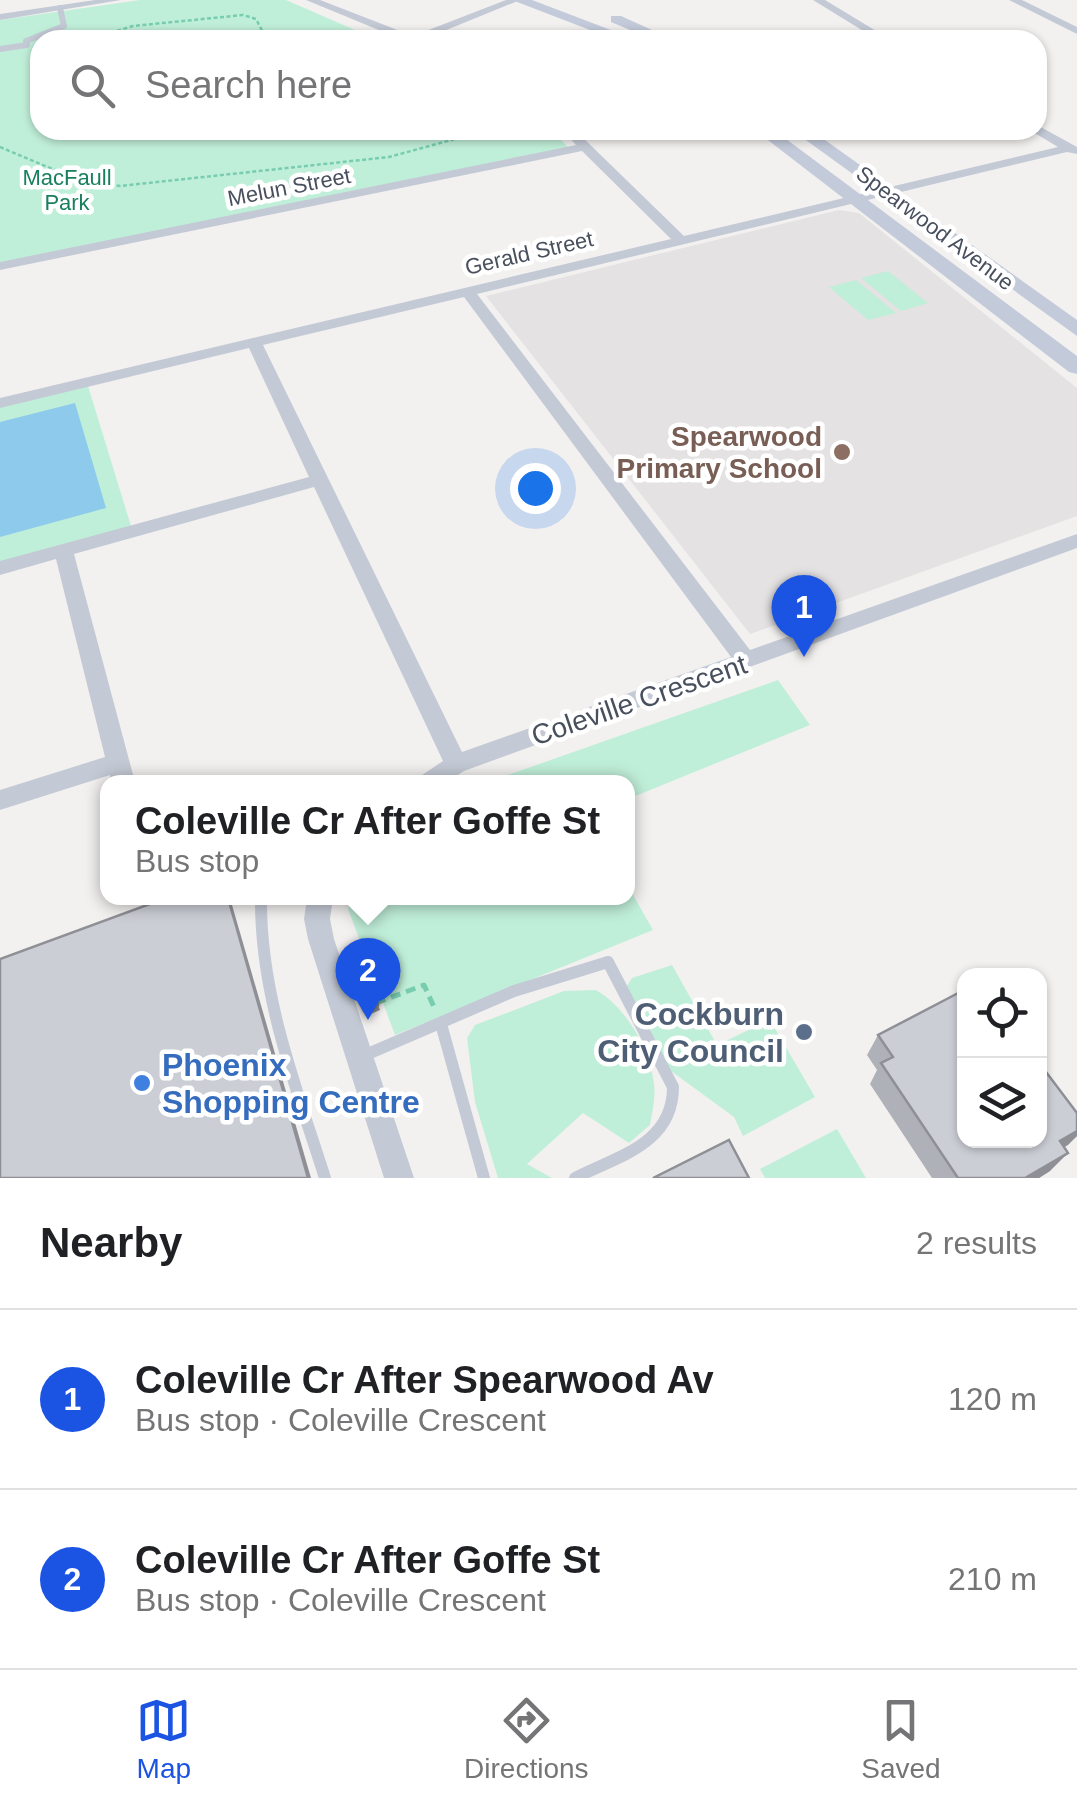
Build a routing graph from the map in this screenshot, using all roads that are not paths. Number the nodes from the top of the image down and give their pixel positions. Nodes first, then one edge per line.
1 (9, 0) edge
2 (116, 0) edge
3 (311, 0) edge
4 (517, 0) edge
5 (563, 0) edge
6 (818, 0) edge
7 (1014, 0) edge
8 (60, 8) junction
9 (15, 14) junction
10 (610, 16) junction
11 (0, 17) edge
12 (590, 23) junction
13 (54, 30) edge
14 (387, 30) edge
15 (438, 30) edge
16 (606, 30) edge
17 (643, 30) edge
18 (869, 30) edge
19 (1077, 31) edge
20 (30, 39) edge
21 (0, 48) edge
22 (1047, 135) edge
23 (579, 140) edge
24 (776, 140) edge
25 (814, 140) edge
26 (586, 147) junction
27 (1073, 150) edge
28 (887, 191) junction
29 (854, 198) junction
30 (682, 241) junction
31 (0, 266) edge
32 (467, 291) junction
33 (1077, 330) edge
34 (254, 342) junction
35 (1077, 366) edge
36 (0, 403) edge
37 (320, 480) junction
38 (1077, 541) edge
39 (63, 550) junction
40 (0, 568) edge
41 (746, 661) junction
42 (456, 764) junction
43 (120, 772) edge
44 (440, 775) edge
45 (100, 777) edge
46 (0, 800) edge
47 (260, 905) edge
48 (319, 905) edge
49 (441, 1024) junction
50 (359, 1058) junction
51 (325, 1178) edge
52 (399, 1178) edge
53 (484, 1178) edge
54 (575, 1178) edge

1 - 9 street
2 - 8 street
3 - 14 street
4 - 12 main road
4 - 15 street
5 - 10 main road
6 - 18 street
7 - 19 street
8 - 9 street
8 - 13 lane
9 - 11 street
10 - 12 main road
10 - 17 main road
12 - 16 main road
20 - 21 lane
22 - 27 street
23 - 26 street
24 - 29 main road, Spearwood Avenue
25 - 28 main road, Spearwood Avenue
26 - 30 street
26 - 31 street, Melun Street
27 - 28 street, Gerald Street
28 - 29 street, Gerald Street
28 - 33 main road, Spearwood Avenue
29 - 30 street, Gerald Street
29 - 35 main road, Spearwood Avenue
30 - 32 street, Gerald Street
32 - 34 street, Gerald Street
32 - 41 street
34 - 36 street, Gerald Street
34 - 37 street
37 - 39 street
37 - 42 street
38 - 41 street, Coleville Crescent
39 - 40 street
39 - 43 street
41 - 42 street, Coleville Crescent
42 - 44 street, Coleville Crescent
45 - 46 street
47 - 51 lane
48 - 50 street
49 - 50 lane
49 - 53 lane
49 - 54 lane
50 - 52 street

